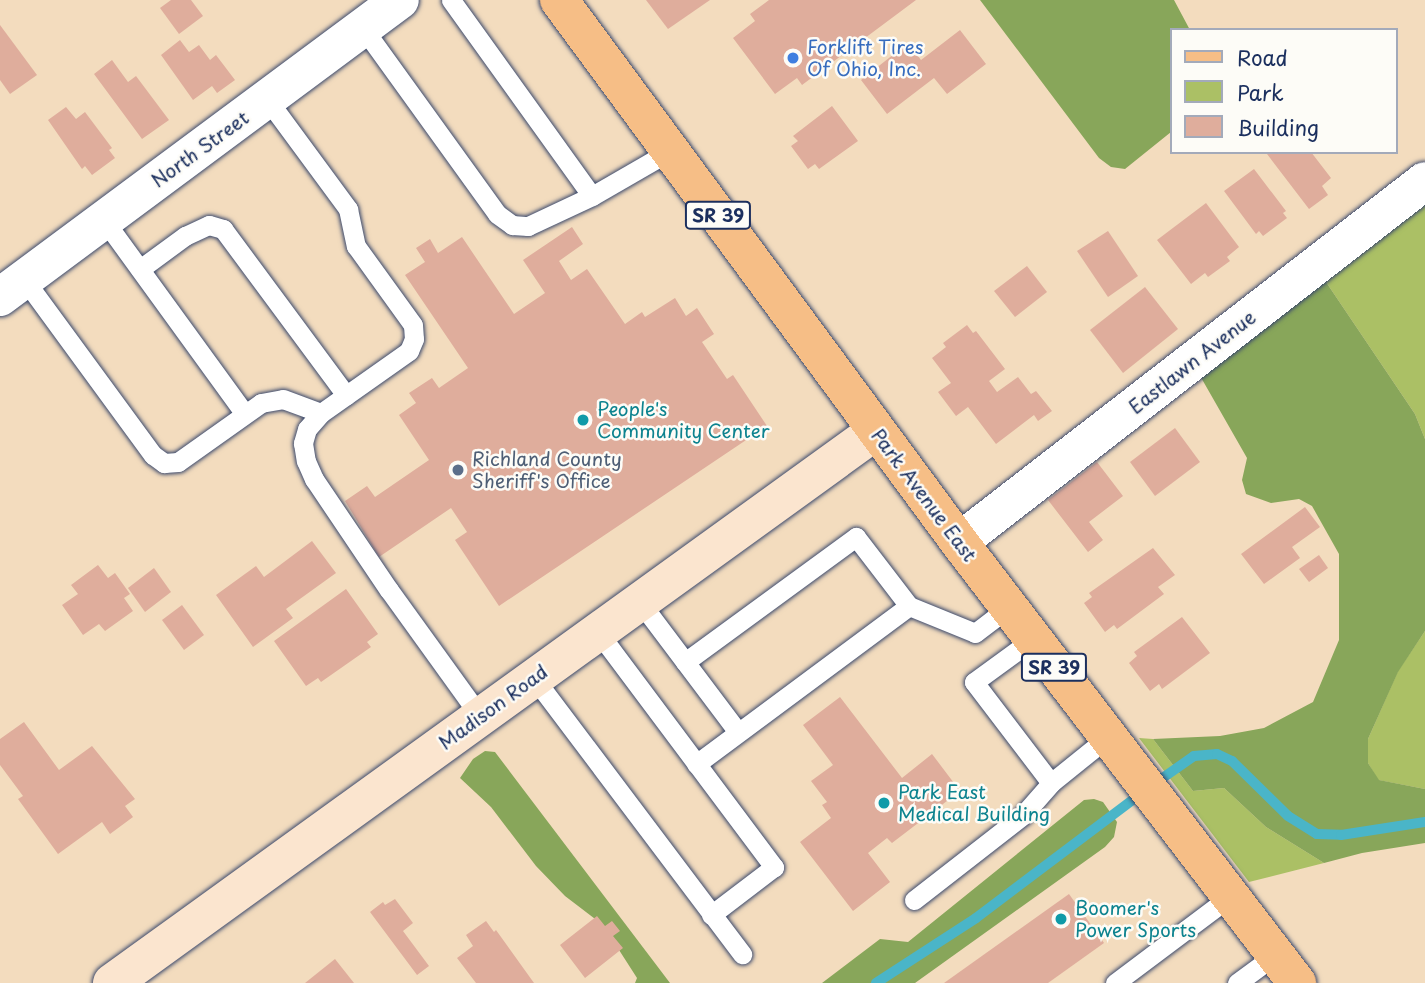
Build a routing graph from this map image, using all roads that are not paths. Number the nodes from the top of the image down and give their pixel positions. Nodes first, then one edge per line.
1 (400, 0) edge
2 (451, 0) edge
3 (559, 0) edge
4 (363, 28) junction
5 (267, 99) junction
6 (670, 151) junction
7 (1425, 181) edge
8 (592, 196) junction
9 (104, 220) junction
10 (140, 269) junction
11 (12, 288) edge
12 (346, 395) junction
13 (244, 413) junction
14 (321, 413) junction
15 (876, 431) junction
16 (959, 542) junction
17 (640, 602) junction
18 (909, 606) junction
19 (1009, 607) junction
20 (598, 632) junction
21 (1033, 639) junction
22 (685, 662) junction
23 (534, 678) junction
24 (480, 716) junction
25 (738, 732) junction
26 (1114, 744) junction
27 (696, 764) junction
28 (1051, 783) junction
29 (1231, 896) junction
30 (914, 900) dead end
31 (711, 915) junction
32 (741, 954) dead end
33 (1286, 969) edge
34 (112, 983) edge
35 (1115, 983) edge
36 (1237, 983) edge

1 - 4 street, North Street
2 - 8 lane
3 - 6 main road, Park Avenue East / SR 39
4 - 5 street, North Street
4 - 8 lane
5 - 9 street, North Street
5 - 12 lane
6 - 8 lane
6 - 15 main road, Park Avenue East / SR 39
7 - 16 street, Eastlawn Avenue
9 - 10 lane
9 - 11 street, North Street
10 - 12 lane
10 - 13 lane
11 - 13 lane
12 - 14 lane
13 - 14 lane
14 - 24 lane
15 - 16 main road, Park Avenue East / SR 39
15 - 17 street, Madison Road
16 - 19 main road, Park Avenue East / SR 39
17 - 20 street, Madison Road
17 - 22 lane
18 - 19 lane
18 - 22 lane
18 - 25 lane
19 - 21 main road, Park Avenue East / SR 39
20 - 23 street, Madison Road
20 - 27 lane
21 - 26 main road, Park Avenue East / SR 39
21 - 28 lane
22 - 25 lane
23 - 24 street, Madison Road
23 - 31 lane
24 - 34 street, Madison Road
25 - 27 lane
26 - 28 lane
26 - 29 main road, Park Avenue East / SR 39
27 - 31 lane
28 - 30 lane
29 - 33 main road, Park Avenue East / SR 39
29 - 35 lane
31 - 32 lane
33 - 36 lane

